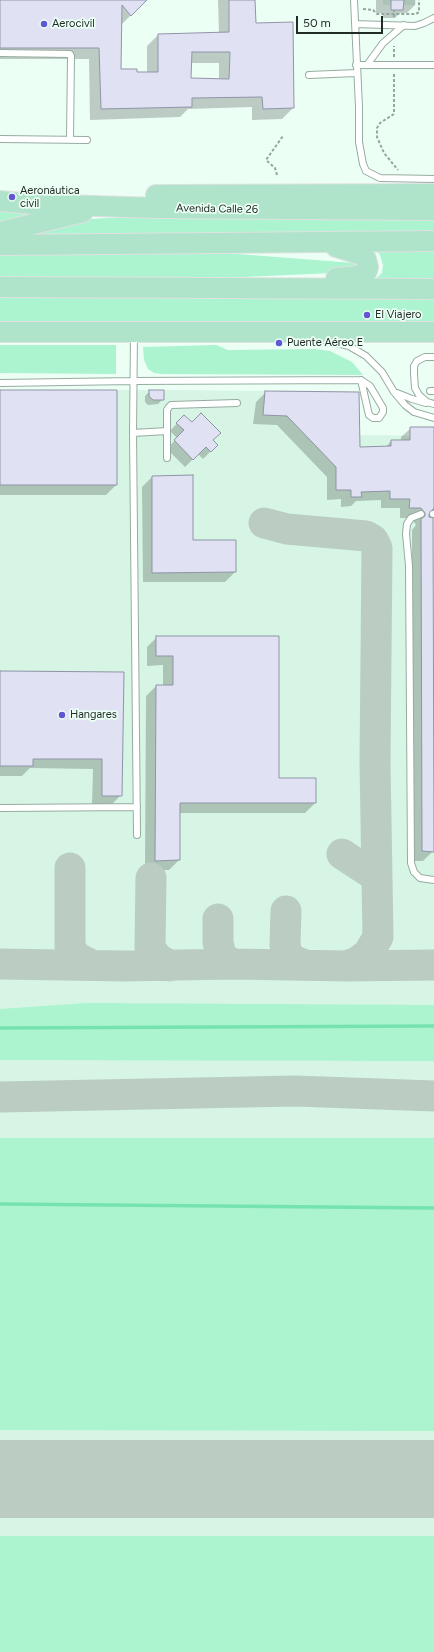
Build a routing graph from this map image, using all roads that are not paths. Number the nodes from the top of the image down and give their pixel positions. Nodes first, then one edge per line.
1 (354, 0) edge
2 (434, 18) edge
3 (354, 24) junction
4 (404, 25) junction
5 (0, 53) edge
6 (356, 65) junction
7 (367, 65) junction
8 (434, 65) edge
9 (356, 72) junction
10 (309, 75) dead end
11 (0, 139) edge
12 (70, 140) junction
13 (87, 140) dead end
14 (434, 179) edge
15 (434, 194) edge
16 (0, 197) edge
17 (0, 200) edge
18 (157, 208) junction
19 (434, 210) edge
20 (0, 232) edge
21 (434, 241) edge
22 (314, 242) junction
23 (0, 245) edge
24 (0, 287) edge
25 (227, 288) junction
26 (434, 289) edge
27 (0, 332) edge
28 (134, 332) junction
29 (287, 332) junction
30 (434, 332) edge
31 (432, 357) edge
32 (361, 380) junction
33 (133, 381) junction
34 (0, 383) edge
35 (394, 392) junction
36 (237, 403) dead end
37 (433, 404) edge
38 (434, 418) edge
39 (167, 431) junction
40 (133, 432) junction
41 (167, 458) dead end
42 (421, 514) dead end
43 (137, 807) junction
44 (0, 808) edge
45 (138, 835) dead end
46 (434, 880) edge

1 - 3 lane
2 - 4 lane
3 - 4 lane
3 - 6 lane
4 - 7 lane
5 - 12 lane
6 - 7 lane
6 - 9 lane
7 - 8 lane
9 - 10 lane
9 - 14 lane
11 - 12 lane
12 - 13 lane
15 - 16 main road, Avenida Calle 26
17 - 18 main road, Avenida Calle 26
18 - 19 main road, Avenida Calle 26
18 - 20 main road
21 - 22 main road
22 - 23 main road
22 - 25 main road
24 - 25 main road
25 - 26 main road
27 - 28 main road
28 - 29 main road
28 - 33 lane
29 - 30 main road
29 - 35 lane
31 - 37 lane
32 - 32 lane
32 - 33 lane
33 - 34 lane
33 - 40 lane
35 - 37 lane
35 - 38 lane
36 - 39 lane
39 - 40 lane
39 - 41 lane
40 - 43 lane
42 - 46 lane
43 - 44 lane
43 - 45 lane

